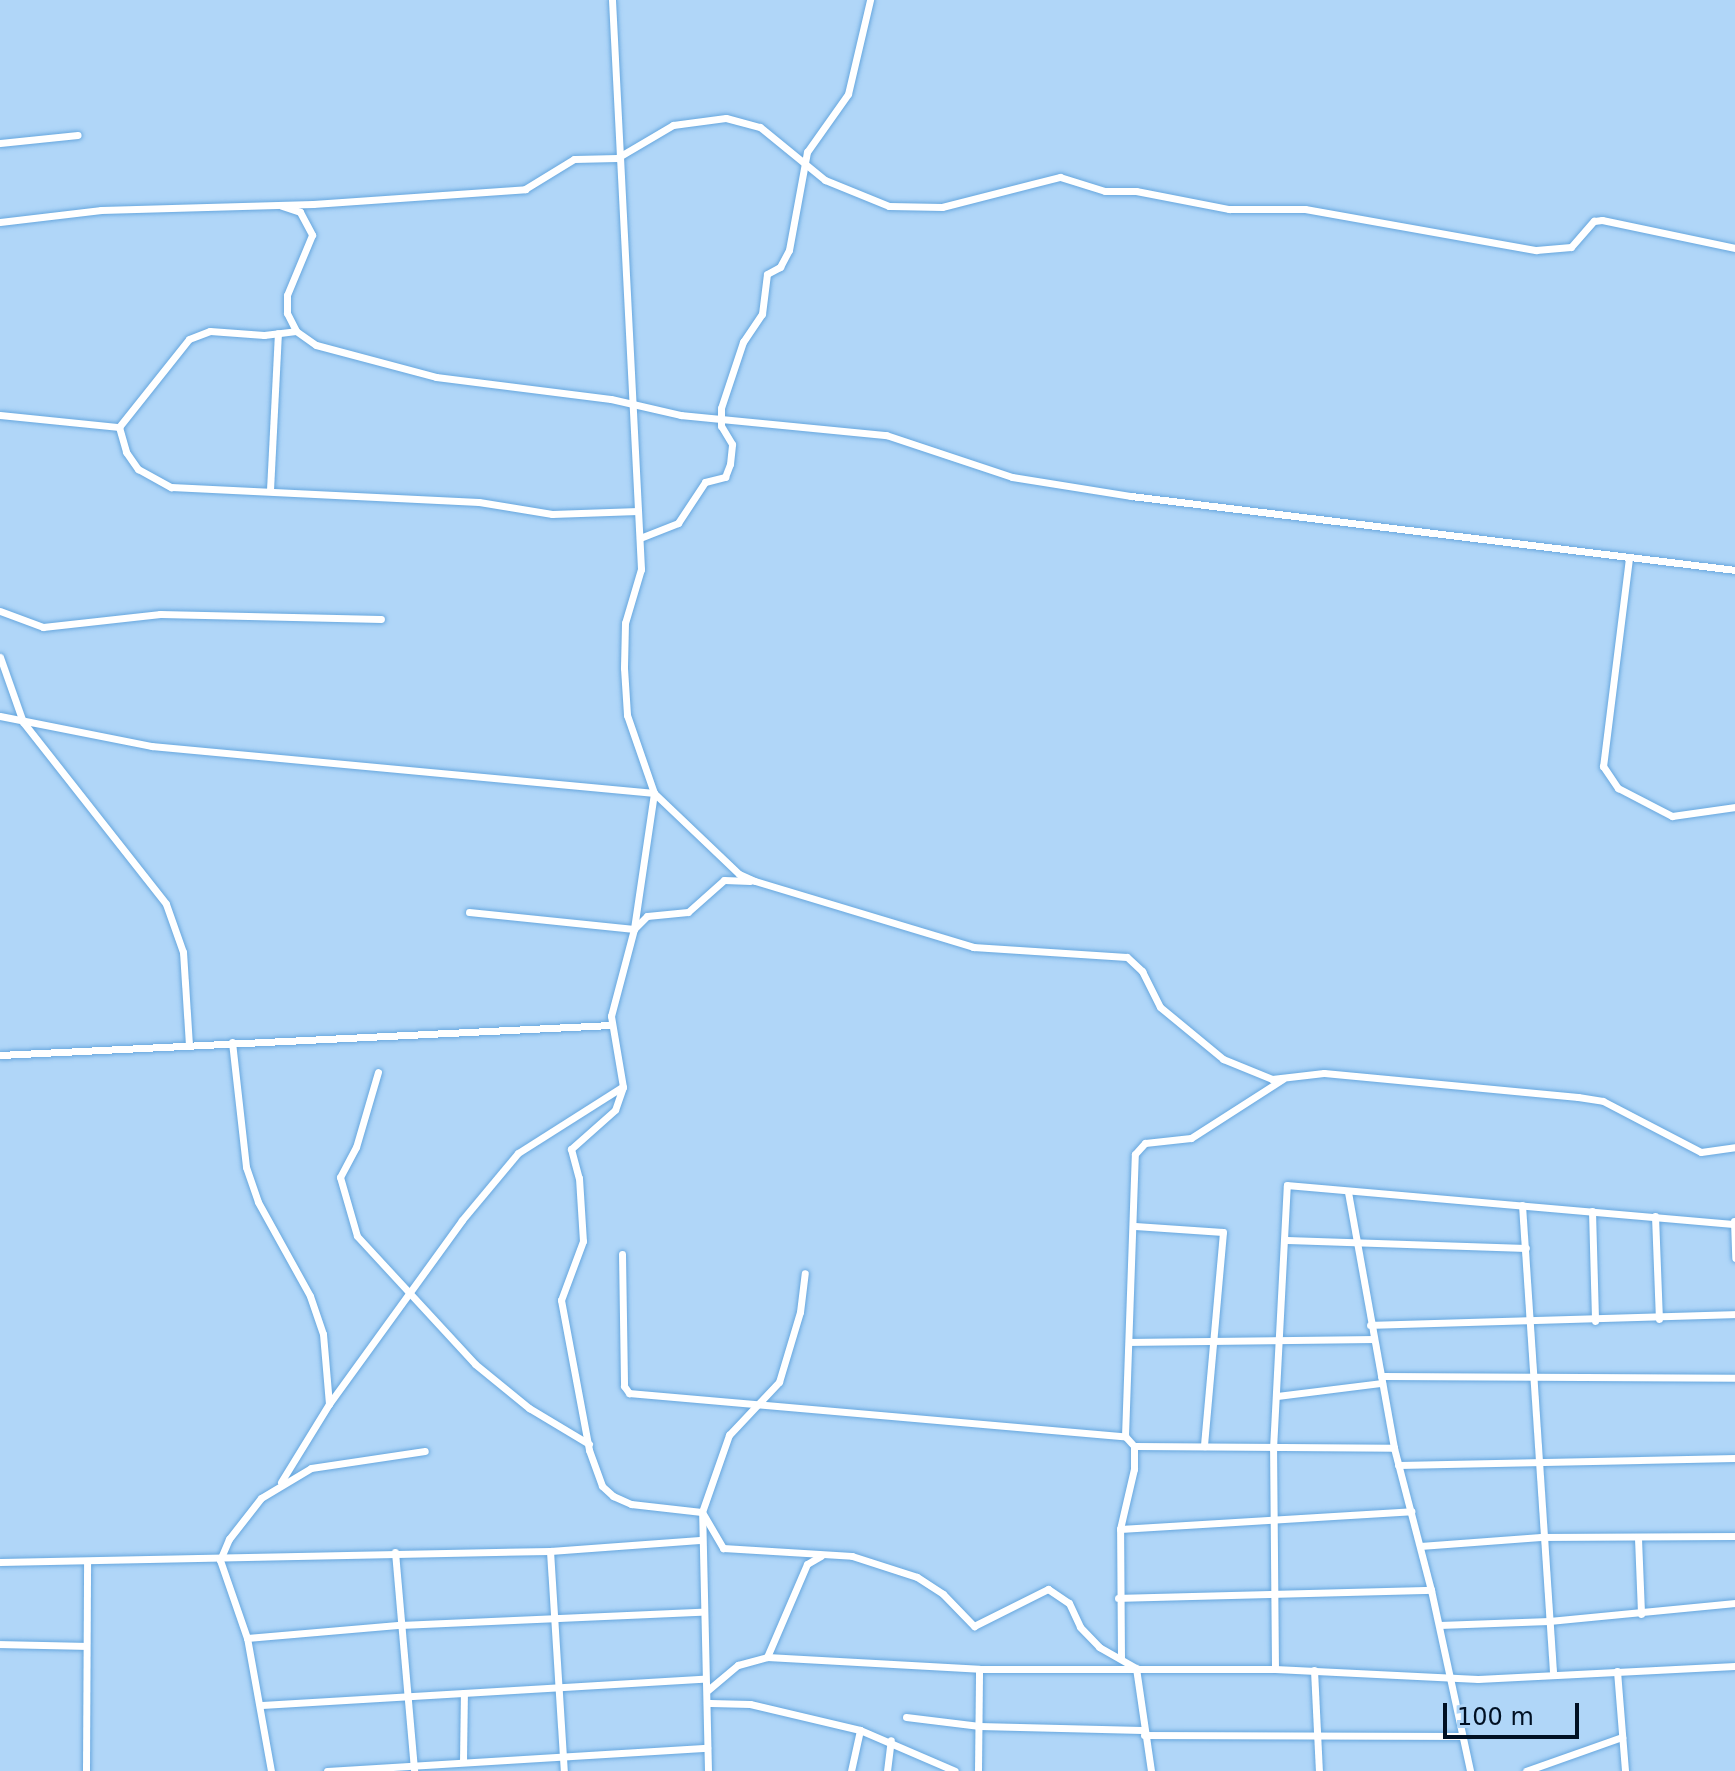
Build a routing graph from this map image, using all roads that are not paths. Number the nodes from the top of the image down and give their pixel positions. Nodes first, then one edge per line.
1 (612, 0) edge
2 (870, 0) edge
3 (78, 135) dead end
4 (0, 143) edge
5 (617, 158) junction
6 (805, 163) junction
7 (262, 202) junction
8 (0, 222) edge
9 (1735, 248) edge
10 (296, 331) junction
11 (278, 333) junction
12 (633, 405) junction
13 (0, 415) edge
14 (719, 418) junction
15 (119, 427) junction
16 (270, 490) junction
17 (638, 511) junction
18 (640, 538) junction
19 (1629, 558) junction
20 (1735, 570) edge
21 (0, 611) edge
22 (381, 619) dead end
23 (0, 657) edge
24 (0, 716) edge
25 (23, 722) junction
26 (654, 793) junction
27 (1735, 807) edge
28 (755, 881) junction
29 (469, 912) dead end
30 (634, 929) junction
31 (612, 1025) junction
32 (232, 1042) junction
33 (189, 1044) junction
34 (0, 1055) edge
35 (378, 1072) dead end
36 (1285, 1078) junction
37 (623, 1087) junction
38 (1735, 1147) edge
39 (1348, 1192) junction
40 (1522, 1205) junction
41 (1592, 1211) junction
42 (1655, 1216) junction
43 (1734, 1222) edge
44 (1135, 1226) junction
45 (1287, 1240) junction
46 (1356, 1243) junction
47 (1526, 1248) junction
48 (622, 1254) dead end
49 (1735, 1258) edge
50 (805, 1273) dead end
51 (413, 1294) junction
52 (1735, 1314) edge
53 (1659, 1319) junction
54 (1595, 1321) junction
55 (1530, 1322) junction
56 (1370, 1325) junction
57 (1372, 1339) junction
58 (1216, 1340) junction
59 (1281, 1340) junction
60 (1129, 1342) junction
61 (1532, 1378) junction
62 (1735, 1378) edge
63 (1382, 1379) junction
64 (1277, 1396) junction
65 (329, 1404) junction
66 (760, 1405) junction
67 (1125, 1436) junction
68 (589, 1444) junction
69 (1134, 1446) junction
70 (1204, 1446) junction
71 (1394, 1448) junction
72 (1273, 1449) junction
73 (425, 1451) dead end
74 (1735, 1458) edge
75 (1536, 1461) junction
76 (1398, 1465) junction
77 (281, 1482) junction
78 (1411, 1511) junction
79 (702, 1512) junction
80 (1272, 1518) junction
81 (1120, 1529) junction
82 (1735, 1536) edge
83 (1541, 1537) junction
84 (1638, 1538) junction
85 (700, 1540) junction
86 (1420, 1546) junction
87 (550, 1551) junction
88 (395, 1552) junction
89 (824, 1555) junction
90 (220, 1560) junction
91 (0, 1562) edge
92 (87, 1562) junction
93 (1431, 1590) junction
94 (1273, 1596) junction
95 (1118, 1598) junction
96 (1735, 1603) edge
97 (701, 1612) junction
98 (1641, 1614) junction
99 (555, 1618) junction
100 (1549, 1621) junction
101 (400, 1625) junction
102 (1439, 1625) junction
103 (247, 1638) junction
104 (0, 1644) edge
105 (86, 1646) junction
106 (767, 1657) junction
107 (1121, 1658) junction
108 (1735, 1666) edge
109 (1136, 1668) junction
110 (979, 1669) junction
111 (1275, 1669) junction
112 (1314, 1670) junction
113 (1617, 1671) junction
114 (1553, 1674) junction
115 (1450, 1678) junction
116 (703, 1679) junction
117 (558, 1688) junction
118 (708, 1690) junction
119 (464, 1693) junction
120 (407, 1694) junction
121 (710, 1703) junction
122 (261, 1705) junction
123 (906, 1717) dead end
124 (979, 1726) junction
125 (860, 1730) junction
126 (1143, 1732) junction
127 (1318, 1733) junction
128 (1462, 1736) junction
129 (1622, 1737) junction
130 (891, 1740) junction
131 (707, 1748) junction
132 (563, 1756) junction
133 (463, 1761) junction
134 (413, 1768) edge
135 (951, 1770) edge
136 (1148, 1770) edge
137 (86, 1771) edge
138 (271, 1771) edge
139 (327, 1771) edge
140 (564, 1771) edge
141 (708, 1771) edge
142 (851, 1771) edge
143 (887, 1771) edge
144 (978, 1771) edge
145 (1319, 1771) edge
146 (1470, 1771) edge
147 (1526, 1771) edge
148 (1625, 1771) edge

1 - 5 street
2 - 6 street
3 - 4 street
5 - 6 street
5 - 7 street
5 - 12 street
6 - 9 street
6 - 14 street
7 - 8 street
7 - 10 street
10 - 11 street
10 - 12 street
11 - 15 street
11 - 16 street
12 - 14 street
12 - 17 street
13 - 15 street
14 - 18 street
14 - 19 street
15 - 16 street
16 - 17 street
17 - 18 street
18 - 26 street
19 - 20 street
19 - 27 street
21 - 22 street
23 - 25 street
24 - 25 street
25 - 26 street
25 - 33 street
26 - 28 street
26 - 30 street
28 - 30 street
28 - 36 street
29 - 30 street
30 - 31 street
31 - 32 street
31 - 37 street
32 - 33 street
32 - 65 street
33 - 34 street
35 - 51 street
36 - 38 street
36 - 44 street
37 - 51 street
37 - 68 street
39 - 40 street
39 - 45 street
39 - 46 street
40 - 41 street
40 - 47 street
41 - 42 street
41 - 54 street
42 - 43 street
42 - 53 street
43 - 49 street
44 - 58 street
44 - 60 street
45 - 46 street
45 - 59 street
46 - 47 street
46 - 56 street
47 - 55 street
48 - 66 street
50 - 66 street
51 - 65 street
51 - 68 street
52 - 53 street
53 - 54 street
54 - 55 street
55 - 56 street
55 - 61 street
56 - 57 street
57 - 59 street
57 - 63 street
58 - 59 street
58 - 60 street
58 - 70 street
59 - 64 street
60 - 67 street
61 - 62 street
61 - 63 street
61 - 75 street
63 - 64 street
63 - 71 street
64 - 72 street
65 - 77 street
66 - 67 street
66 - 79 street
67 - 69 street
68 - 79 street
69 - 70 street
69 - 81 street
70 - 72 street
71 - 72 street
71 - 76 street
72 - 80 street
73 - 77 street
74 - 75 street
75 - 76 street
75 - 83 street
76 - 78 street
77 - 90 street
78 - 80 street
78 - 86 street
79 - 85 street
79 - 89 street
80 - 81 street
80 - 94 street
81 - 95 street
82 - 84 street
83 - 84 street
83 - 86 street
83 - 100 street
84 - 98 street
85 - 87 street
85 - 97 street
86 - 93 street
87 - 88 street
87 - 99 street
88 - 90 street
88 - 101 street
89 - 106 street
89 - 107 street
90 - 92 street
90 - 103 street
91 - 92 street
92 - 105 street
93 - 94 street
93 - 102 street
94 - 95 street
94 - 111 street
95 - 107 street
96 - 98 street
97 - 99 street
97 - 116 street
98 - 100 street
99 - 101 street
99 - 117 street
100 - 102 street
100 - 114 street
101 - 103 street
101 - 120 street
102 - 115 street
103 - 122 street
104 - 105 street
105 - 137 street
106 - 110 street
106 - 118 street
107 - 109 street
108 - 113 street
109 - 110 street
109 - 111 street
109 - 126 street
110 - 124 street
111 - 112 street
112 - 115 street
112 - 127 street
113 - 114 street
113 - 129 street
114 - 115 street
115 - 128 street
116 - 117 street
116 - 118 street
117 - 119 street
117 - 132 street
118 - 121 street
119 - 120 street
119 - 133 street
120 - 122 street
120 - 134 street
121 - 125 street
121 - 131 street
122 - 138 street
123 - 124 street
124 - 126 street
124 - 144 street
125 - 130 street
125 - 142 street
126 - 127 street
126 - 136 street
127 - 128 street
127 - 145 street
128 - 146 street
129 - 147 street
129 - 148 street
130 - 135 street
130 - 143 street
131 - 132 street
131 - 141 street
132 - 133 street
132 - 140 street
133 - 134 street
134 - 139 street

